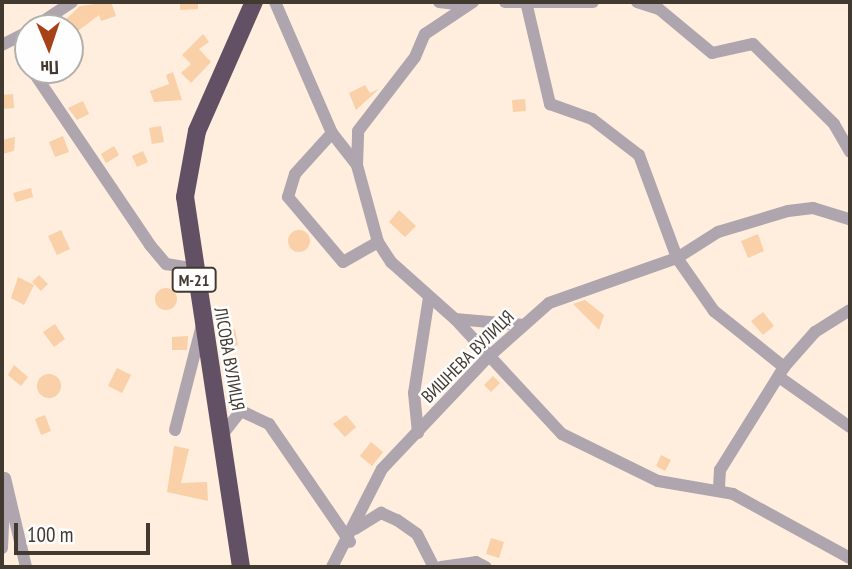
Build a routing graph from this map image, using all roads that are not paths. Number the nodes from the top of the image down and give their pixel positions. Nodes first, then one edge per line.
1 (72, 2) edge
2 (254, 2) edge
3 (275, 2) edge
4 (439, 2) edge
5 (505, 2) edge
6 (593, 2) edge
7 (637, 2) edge
8 (469, 3) edge
9 (527, 6) junction
10 (54, 14) edge
11 (41, 84) edge
12 (332, 134) junction
13 (850, 152) edge
14 (356, 165) junction
15 (850, 219) edge
16 (378, 242) junction
17 (677, 257) junction
18 (192, 268) junction
19 (429, 297) junction
20 (850, 310) edge
21 (455, 318) junction
22 (202, 324) junction
23 (524, 325) junction
24 (486, 359) junction
25 (782, 372) junction
26 (850, 427) edge
27 (175, 430) dead end
28 (418, 433) junction
29 (221, 436) junction
30 (3, 476) edge
31 (719, 488) junction
32 (353, 535) junction
33 (2, 548) edge
34 (850, 558) edge
35 (26, 567) edge
36 (241, 567) edge
37 (332, 567) edge
38 (434, 567) edge
39 (441, 567) edge
40 (486, 567) edge

1 - 10 street
2 - 18 highway, ЛІСОВА ВУЛИЦЯ / М-21
3 - 12 street
4 - 8 street
5 - 9 street
6 - 9 street
7 - 13 street
8 - 14 street
9 - 17 street
11 - 18 street
12 - 14 street
12 - 16 street
14 - 16 street
15 - 17 street, ВИШНЕВА ВУЛИЦЯ
16 - 19 street
17 - 23 street, ВИШНЕВА ВУЛИЦЯ
17 - 25 street
18 - 22 highway, ЛІСОВА ВУЛИЦЯ / М-21
19 - 21 street
19 - 28 street
20 - 25 street
21 - 23 street
21 - 24 street
22 - 27 street
22 - 29 highway, ЛІСОВА ВУЛИЦЯ / М-21
23 - 24 street, ВИШНЕВА ВУЛИЦЯ
24 - 28 street, ВИШНЕВА ВУЛИЦЯ
24 - 31 street
25 - 26 street
25 - 31 street
28 - 32 street, ВИШНЕВА ВУЛИЦЯ
29 - 32 street
29 - 36 highway, ЛІСОВА ВУЛИЦЯ / М-21
30 - 33 street
30 - 35 street
31 - 34 street
32 - 37 street, ВИШНЕВА ВУЛИЦЯ
32 - 38 street
39 - 40 street

